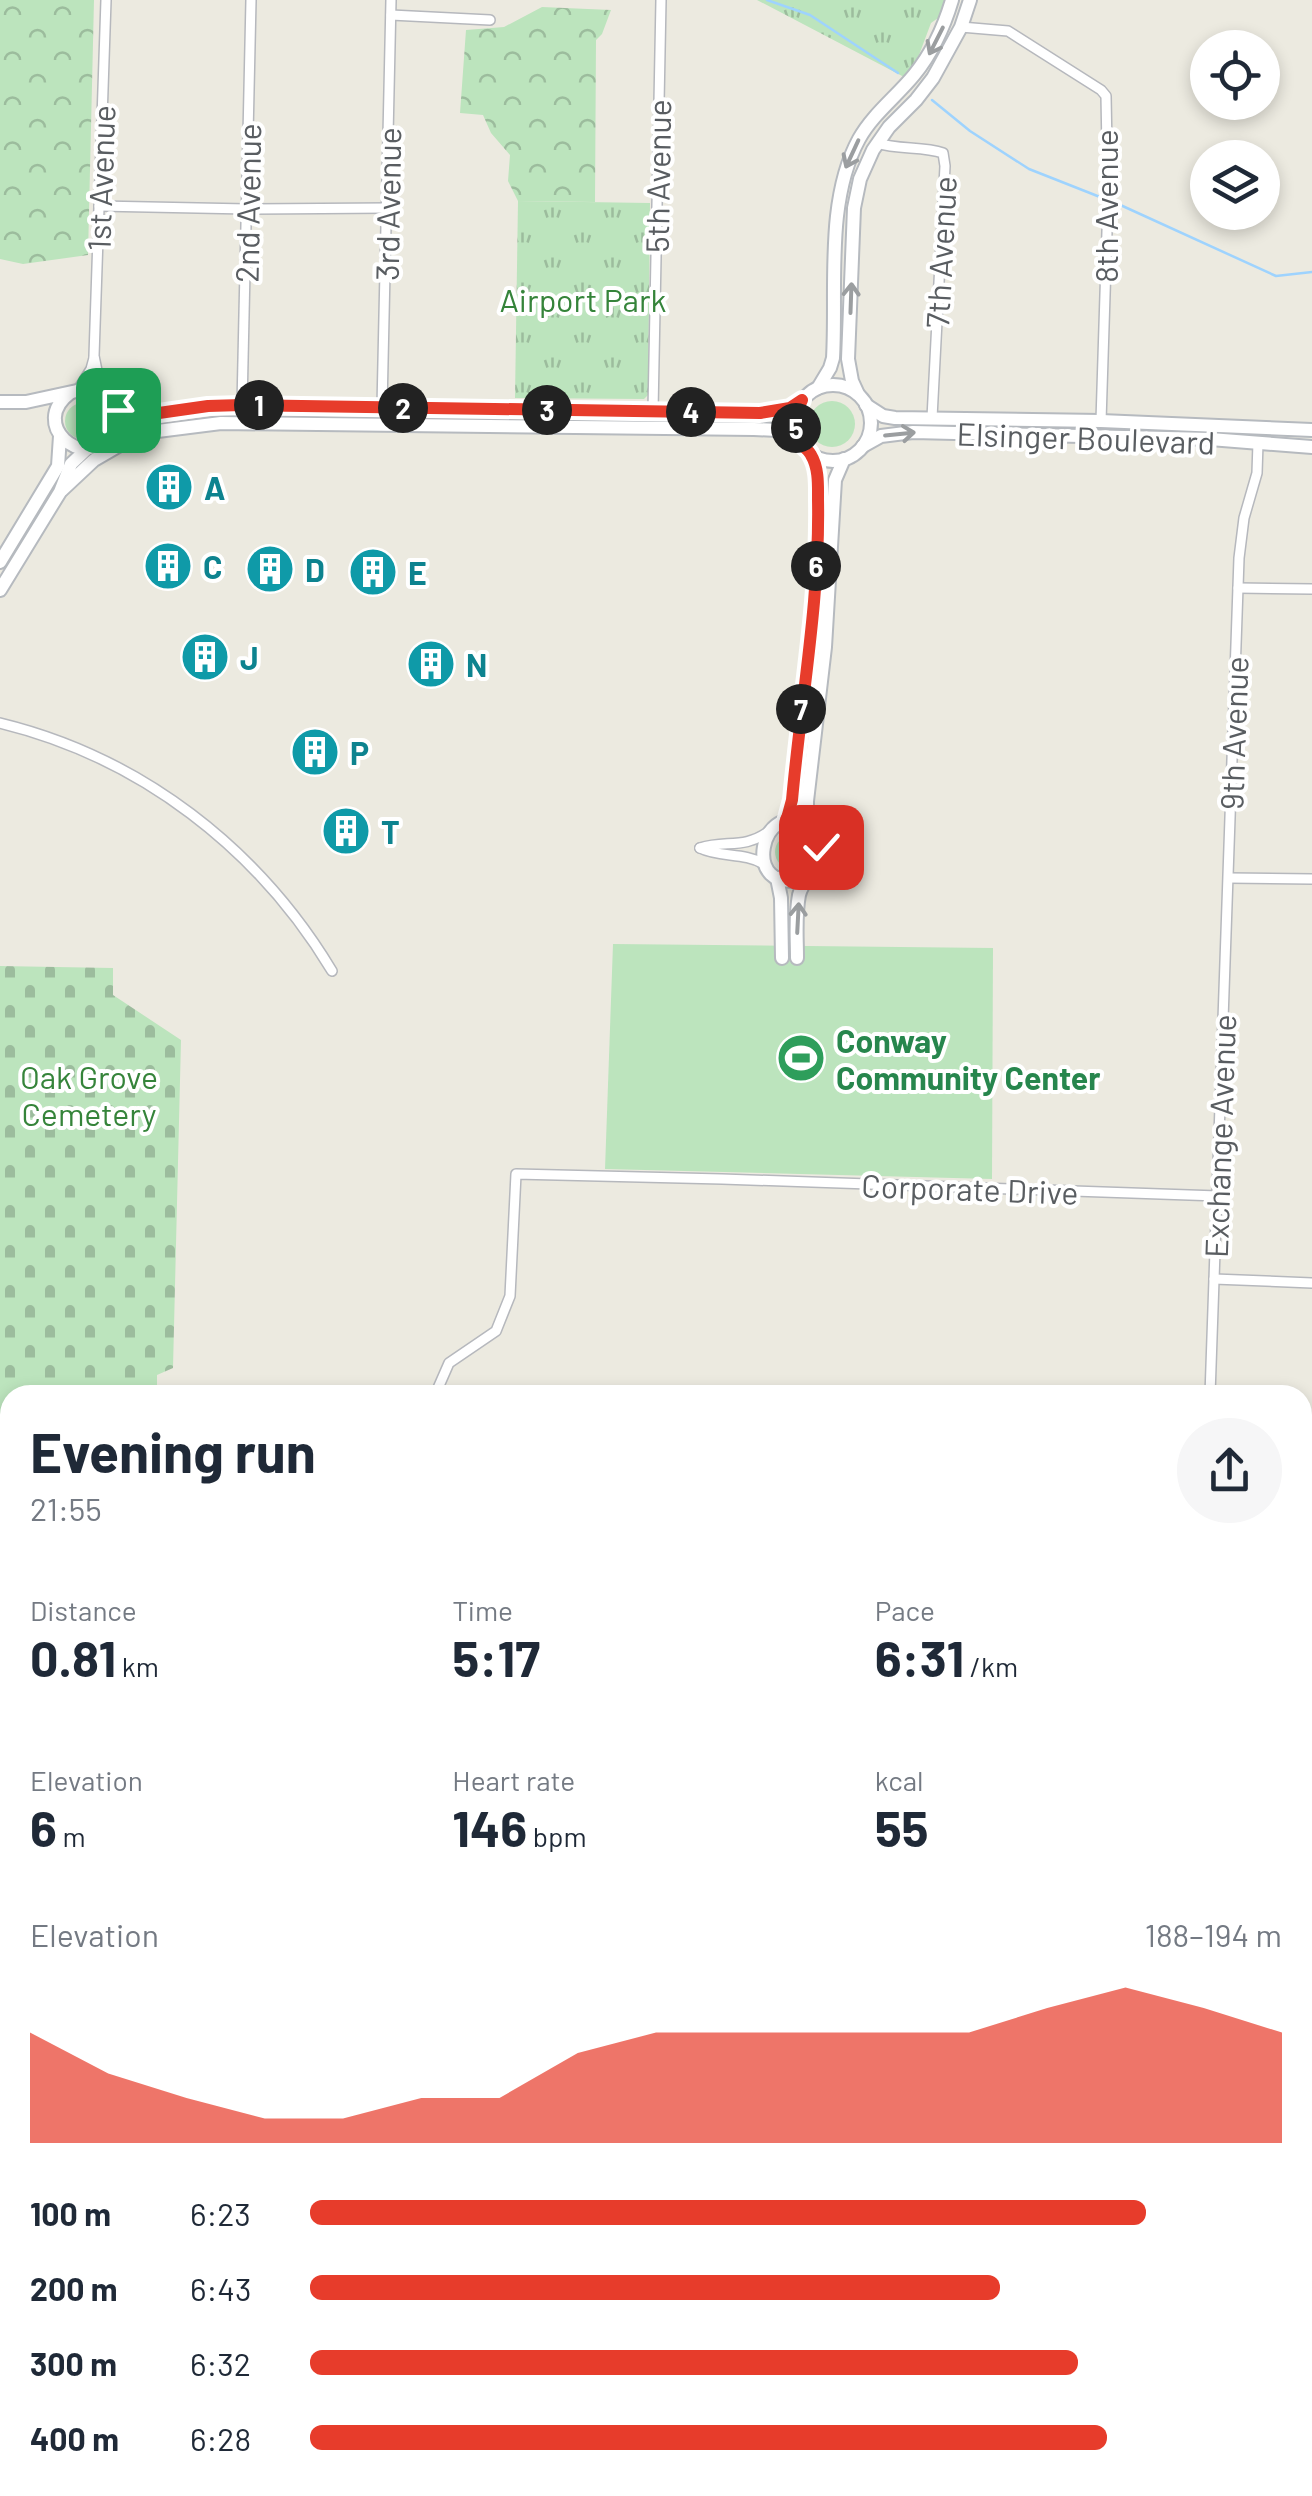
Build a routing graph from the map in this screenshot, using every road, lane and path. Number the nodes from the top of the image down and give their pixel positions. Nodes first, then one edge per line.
1 (106, 0) edge
2 (251, 0) edge
3 (391, 0) edge
4 (662, 0) edge
5 (952, 0) edge
6 (970, 0) edge
7 (391, 16) junction
8 (490, 20) dead end
9 (961, 27) junction
10 (877, 144) junction
11 (99, 206) junction
12 (388, 208) junction
13 (247, 209) junction
14 (94, 356) junction
15 (818, 388) junction
16 (75, 391) junction
17 (106, 399) junction
18 (802, 400) junction
19 (862, 400) junction
20 (0, 402) edge
21 (26, 402) junction
22 (242, 405) junction
23 (382, 407) junction
24 (653, 411) junction
25 (932, 418) junction
26 (54, 421) junction
27 (1100, 421) junction
28 (1257, 426) junction
29 (1312, 430) edge
30 (154, 432) junction
31 (60, 436) junction
32 (797, 436) junction
33 (1258, 443) junction
34 (95, 446) junction
35 (863, 446) junction
36 (1312, 447) edge
37 (811, 454) junction
38 (844, 459) junction
39 (60, 492) junction
40 (0, 562) edge
41 (1238, 588) junction
42 (1312, 588) edge
43 (0, 590) edge
44 (0, 723) edge
45 (786, 822) junction
46 (808, 827) junction
47 (770, 830) junction
48 (764, 864) junction
49 (778, 878) junction
50 (805, 878) junction
51 (1229, 878) junction
52 (1312, 879) edge
53 (332, 971) dead end
54 (1218, 1196) junction
55 (1214, 1279) junction
56 (1312, 1282) edge
57 (440, 1385) edge
58 (1210, 1385) edge

1 - 11 street, 1st Avenue
2 - 13 street, 2nd Avenue
3 - 7 street, 3rd Avenue
4 - 24 street, 5th Avenue
5 -> 15 street
6 - 9 street
7 - 8 street
7 - 12 street, 3rd Avenue
9 - 10 street
9 - 27 street, 8th Avenue
19 -> 10 street
10 - 25 street, 7th Avenue
11 - 13 street
11 - 14 street, 1st Avenue
12 - 13 street
12 - 23 street, 3rd Avenue
13 - 22 street, 2nd Avenue
14 - 16 street, 1st Avenue
14 - 17 street, 1st Avenue
15 - 18 street
15 - 19 street
16 - 17 street
16 - 21 street
16 - 26 street
17 - 22 street
17 - 34 street
18 - 24 street
18 - 32 street
19 - 25 street, Elsinger Boulevard
19 - 35 street
20 - 21 street
21 - 26 street
22 - 23 street
23 - 24 street
25 - 27 street, Elsinger Boulevard
26 - 31 street
27 - 28 street, Elsinger Boulevard
28 - 29 street, Elsinger Boulevard
28 - 33 street
30 - 32 street
30 - 34 street
30 - 39 street
31 - 34 street
31 - 40 street
32 - 37 street
35 -> 33 street, Elsinger Boulevard
33 - 36 street, Elsinger Boulevard
33 - 41 street, 9th Avenue
34 - 39 street
35 - 38 street
37 - 38 street
37 - 45 street
38 - 46 street
39 - 43 street
41 - 42 street
41 - 51 street, 9th Avenue
44 - 53 street
45 - 46 street
45 - 47 street
46 - 50 street
47 - 48 street
47 - 48 street
48 - 49 street
49 - 50 street
49 -> 50 street
51 - 52 street
51 - 54 street, Exchange Avenue
54 - 55 street, Exchange Avenue
54 - 57 street, Corporate Drive
55 - 56 street
55 - 58 street, Exchange Avenue

